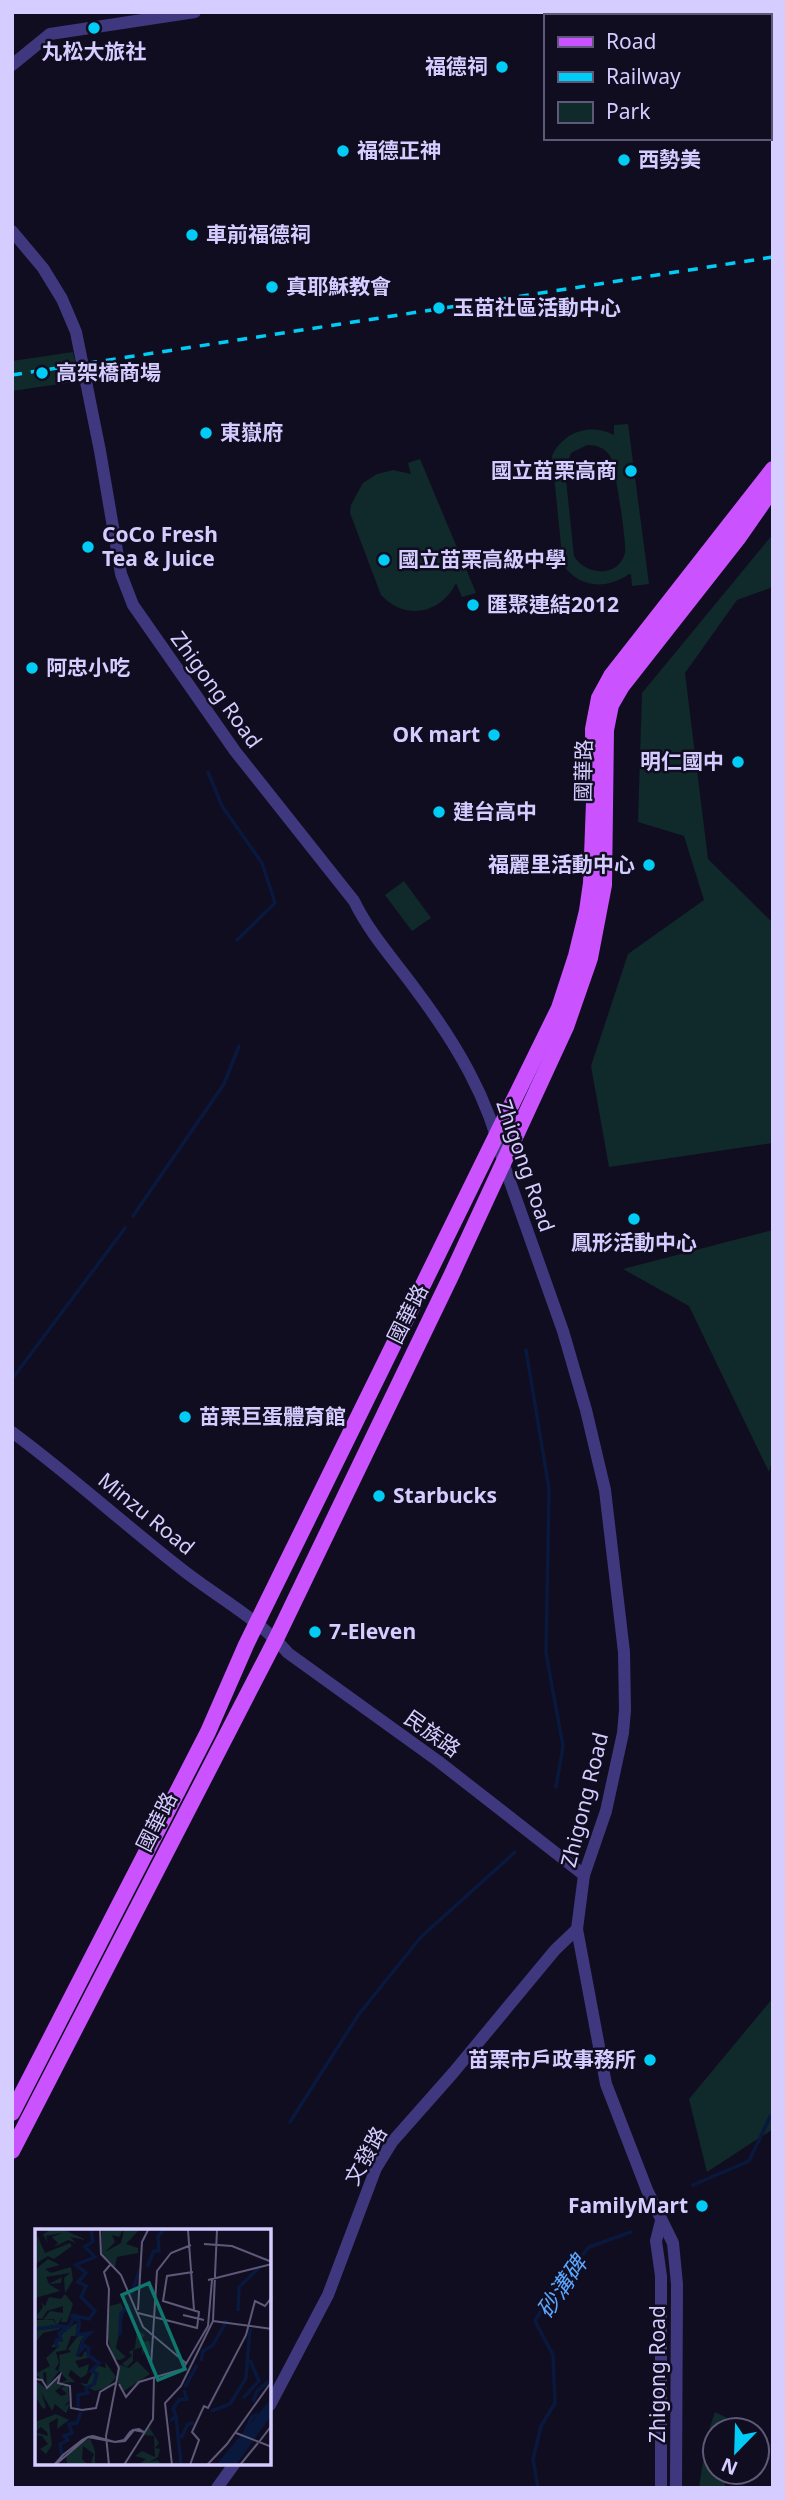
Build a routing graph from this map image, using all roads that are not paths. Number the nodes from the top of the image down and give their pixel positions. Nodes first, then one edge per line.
1 (195, 12) edge
2 (12, 65) edge
3 (12, 231) edge
4 (773, 469) edge
5 (773, 488) edge
6 (597, 884) junction
7 (497, 1134) junction
8 (503, 1162) junction
9 (12, 1432) edge
10 (257, 1624) junction
11 (276, 1639) junction
12 (584, 1875) junction
13 (577, 1929) junction
14 (12, 2113) edge
15 (12, 2151) edge
16 (661, 2221) junction
17 (271, 2403) edge
18 (234, 2465) edge
19 (217, 2488) edge
20 (661, 2488) edge
21 (676, 2488) edge

1 - 2 street
3 - 7 street, Zhigong Road
4 - 6 main road, 國華路
5 - 6 main road, 國華路
6 - 7 main road, 國華路
6 - 8 main road, 國華路
7 - 8 street, Zhigong Road
7 - 10 main road, 國華路
8 - 11 main road, 國華路
8 - 12 street, Zhigong Road
9 - 10 street, Minzu Road
10 - 11 street, 民族路
10 - 14 main road, 國華路
11 - 12 street, 民族路
11 - 15 main road, 國華路
12 - 13 street, Zhigong Road
13 - 16 street, Zhigong Road
13 - 17 street, 文發路
16 - 20 street, Zhigong Road
16 - 21 street, Zhigong Road
18 - 19 street

